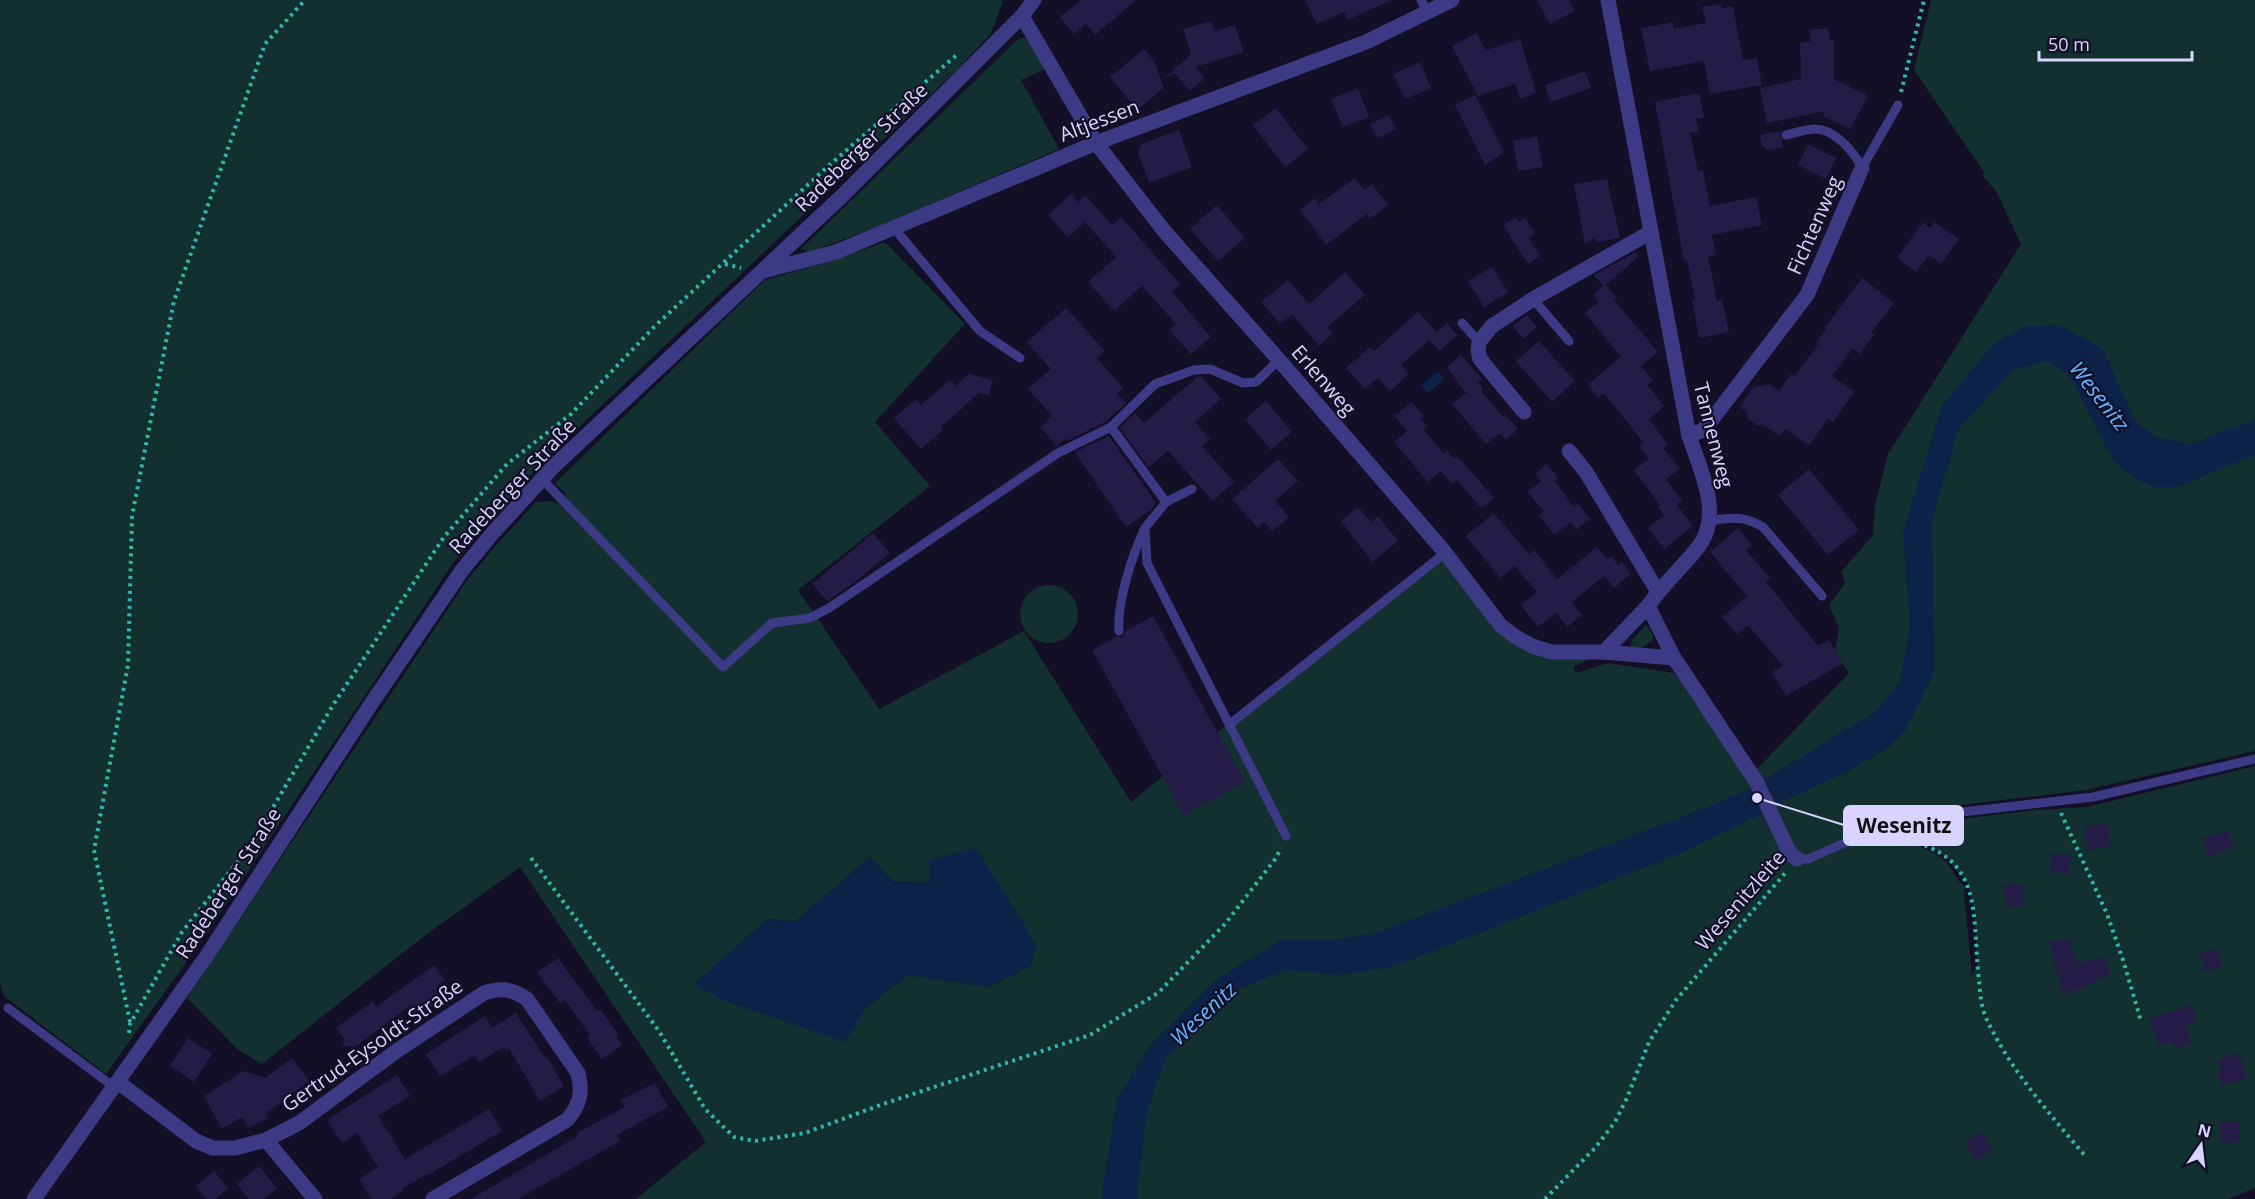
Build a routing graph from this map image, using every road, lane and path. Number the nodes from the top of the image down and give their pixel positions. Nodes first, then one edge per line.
1 (305, 0) edge
2 (1034, 0) edge
3 (1452, 0) edge
4 (1608, 0) edge
5 (1924, 0) edge
6 (1424, 6) edge
7 (1022, 16) junction
8 (1898, 105) joint
9 (1786, 135) dead end
10 (1096, 142) junction
11 (1862, 168) junction
12 (894, 228) junction
13 (1651, 232) junction
14 (760, 272) junction
15 (1533, 299) junction
16 (1462, 323) dead end
17 (1569, 341) dead end
18 (1479, 342) junction
19 (1020, 358) dead end
20 (1279, 360) junction
21 (1524, 412) dead end
22 (1111, 427) junction
23 (1689, 435) junction
24 (1569, 450) dead end
25 (542, 479) junction
26 (1192, 489) dead end
27 (1166, 502) junction
28 (1709, 521) junction
29 (1146, 528) junction
30 (1445, 553) junction
31 (1658, 592) junction
32 (1822, 596) dead end
33 (1648, 606) junction
34 (1119, 631) dead end
35 (1604, 652) junction
36 (1674, 658) junction
37 (1230, 724) junction
38 (2255, 759) edge
39 (2056, 801) junction
40 (1286, 836) joint
41 (1897, 838) dead end
42 (531, 858) dead end
43 (1797, 859) junction
44 (8, 1008) dead end
45 (2141, 1021) dead end
46 (130, 1024) dead end
47 (116, 1084) junction
48 (266, 1140) junction
49 (2086, 1157) dead end
50 (33, 1199) edge
51 (315, 1199) edge
52 (433, 1199) edge
53 (1545, 1199) edge

1 - 46 path
2 - 7 street, Radeberger Straße
3 - 6 street, Altjessen
4 - 13 street, Tannenweg
5 - 8 path
6 - 10 street, Altjessen
7 - 10 street, Erlenweg
7 - 14 street, Radeberger Straße
8 - 11 lane, Fichtenweg
9 - 11 lane
10 - 12 street, Altjessen
10 - 20 street, Erlenweg
11 - 23 street, Fichtenweg
12 - 14 street, Altjessen
12 - 19 lane
13 - 15 street
13 - 23 street, Tannenweg
14 - 25 street, Radeberger Straße
15 - 17 lane
15 - 18 street
16 - 18 lane
18 - 21 street
20 - 22 lane
20 - 30 street, Erlenweg
22 - 25 lane
22 - 27 lane
23 - 28 street, Tannenweg
24 - 31 street
25 - 47 street, Radeberger Straße
26 - 27 lane
27 - 29 lane
28 - 31 street, Tannenweg
28 - 32 lane
29 - 34 lane
29 - 37 lane
30 - 35 street, Erlenweg
30 - 37 lane
31 - 33 street, Tannenweg
33 - 35 street
33 - 36 street
35 - 36 street, Erlenweg
36 - 43 street
37 - 40 lane
38 - 39 lane, Wesenitzleite
39 - 43 lane, Wesenitzleite
39 - 45 path
40 - 42 path
41 - 49 path
43 - 53 path, Wesenitzleite
44 - 47 lane
47 - 48 street, Gertrud-Eysoldt-Straße
47 - 50 street, Radeberger Straße
48 - 51 street
48 - 52 street, Gertrud-Eysoldt-Straße

